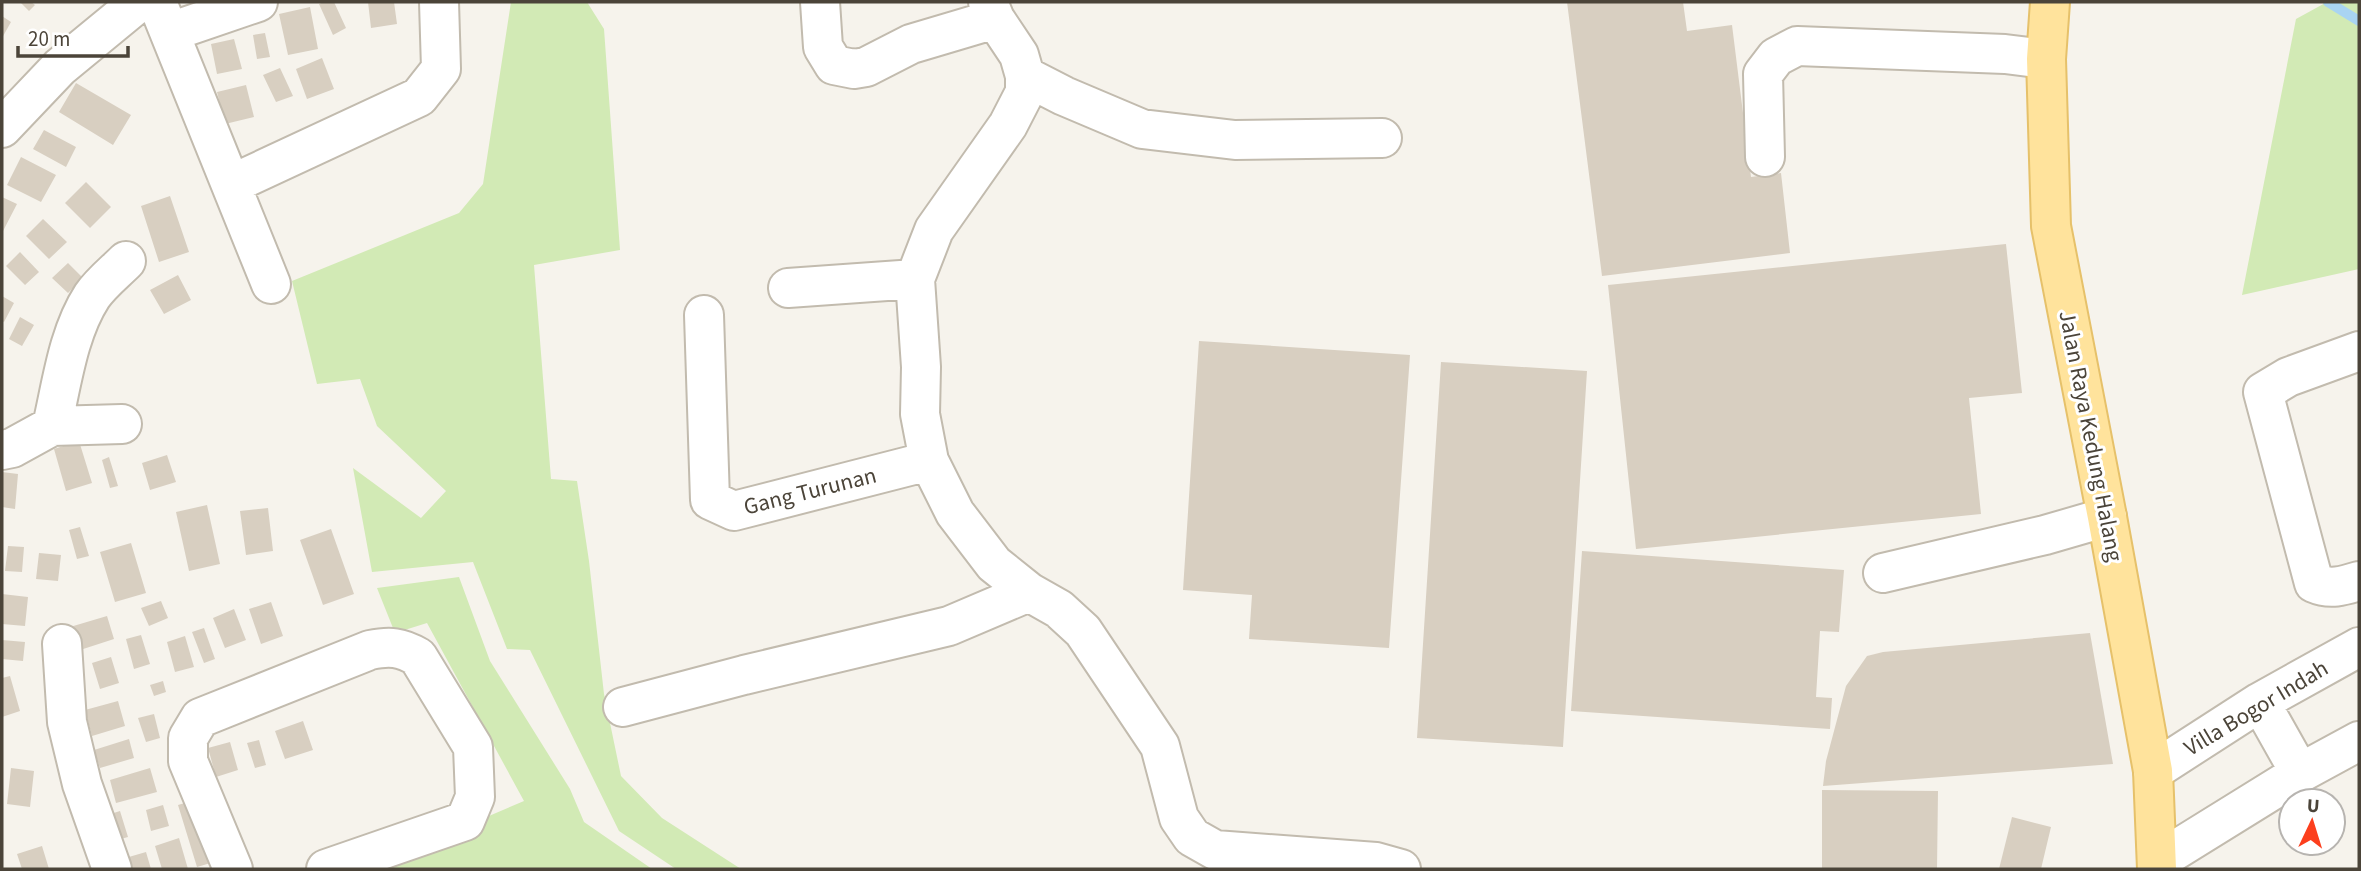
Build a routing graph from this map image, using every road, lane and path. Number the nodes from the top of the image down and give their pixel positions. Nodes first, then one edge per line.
1 (139, 2) edge
2 (258, 2) edge
3 (439, 2) edge
4 (820, 2) edge
5 (2050, 2) edge
6 (992, 10) edge
7 (163, 17) edge
8 (2046, 59) junction
9 (1025, 76) junction
10 (2, 128) edge
11 (1382, 138) dead end
12 (1765, 157) dead end
13 (232, 184) junction
14 (126, 261) dead end
15 (915, 279) junction
16 (271, 284) dead end
17 (788, 288) dead end
18 (704, 315) dead end
19 (2359, 351) edge
20 (122, 424) dead end
21 (52, 426) junction
22 (2, 450) edge
23 (929, 461) junction
24 (2107, 517) junction
25 (1883, 573) dead end
26 (2359, 580) edge
27 (1029, 592) junction
28 (62, 644) dead end
29 (2359, 647) edge
30 (2260, 702) junction
31 (623, 707) dead end
32 (2359, 741) edge
33 (2153, 771) junction
34 (2300, 773) junction
35 (2157, 865) edge
36 (112, 869) edge
37 (233, 869) edge
38 (326, 869) edge
39 (1401, 869) edge

1 - 10 street
2 - 7 street
3 - 13 street
4 - 6 street
5 - 8 main road, Jalan Raya Kedung Halang
6 - 9 street
7 - 13 street
8 - 12 street
8 - 24 main road, Jalan Raya Kedung Halang
9 - 11 street
9 - 15 street
13 - 16 street
14 - 21 street
15 - 17 street
15 - 23 street
18 - 23 street, Gang Turunan
19 - 26 street
20 - 21 street
21 - 22 street
23 - 27 street
24 - 25 street
24 - 33 main road, Jalan Raya Kedung Halang
27 - 31 street
27 - 39 street
28 - 36 street
29 - 30 street, Villa Bogor Indah
30 - 33 street, Villa Bogor Indah
30 - 34 street
32 - 34 street
33 - 35 main road, Jalan Raya Kedung Halang
34 - 35 street
37 - 38 street

